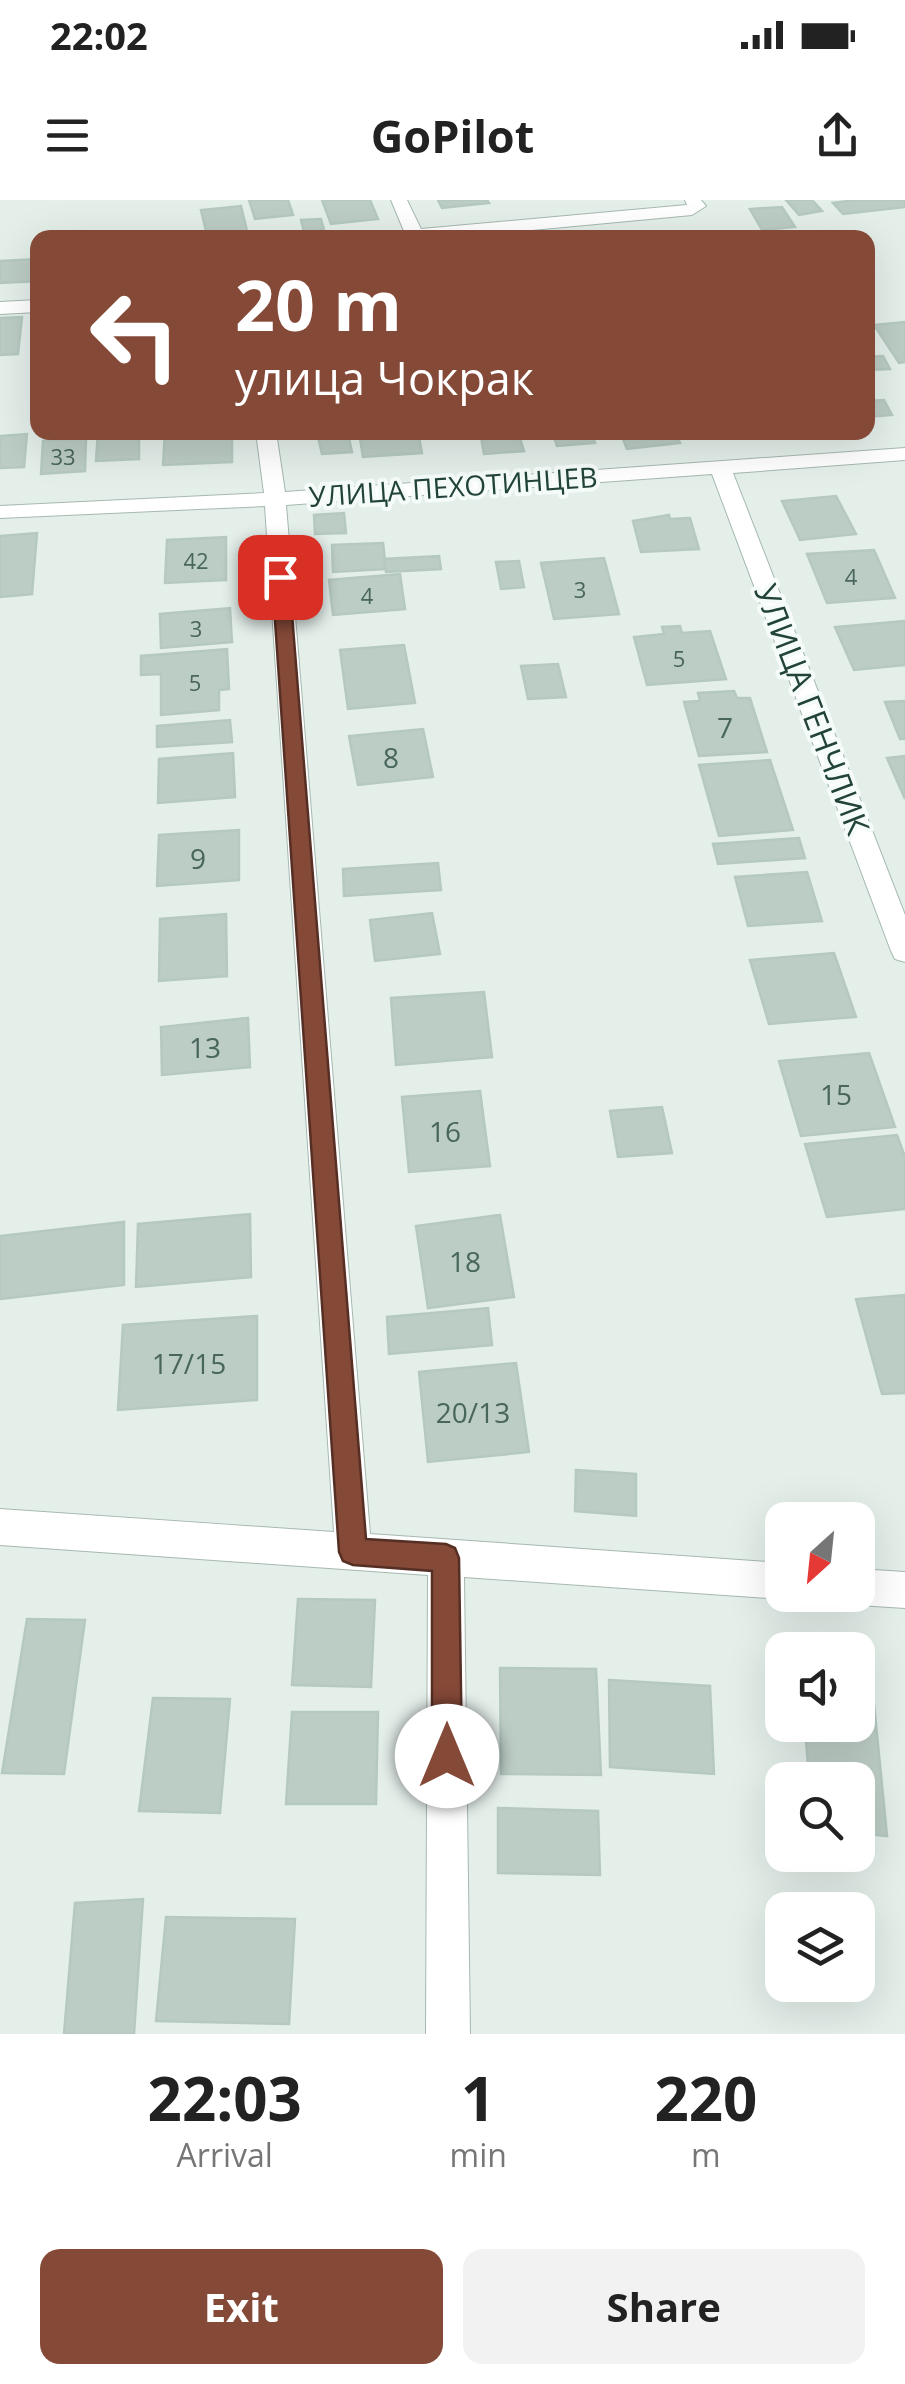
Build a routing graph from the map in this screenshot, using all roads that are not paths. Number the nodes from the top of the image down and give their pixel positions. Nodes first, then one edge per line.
1 (399, 200) edge
2 (693, 200) edge
3 (412, 230) edge
4 (460, 230) edge
5 (30, 306) edge
6 (0, 308) edge
7 (267, 440) edge
8 (905, 454) edge
9 (720, 467) junction
10 (275, 499) junction
11 (0, 512) edge
12 (905, 951) edge
13 (0, 1527) edge
14 (353, 1552) junction
15 (446, 1558) junction
16 (765, 1581) edge
17 (875, 1588) edge
18 (905, 1590) edge
19 (448, 2034) edge

1 - 3 street
2 - 4 street
5 - 6 street
7 - 10 street
8 - 9 street, УЛИЦА ПЕХОТИНЦЕВ
9 - 10 street, УЛИЦА ПЕХОТИНЦЕВ
9 - 12 street, УЛИЦА ГЕНЧЛИК
10 - 11 street, УЛИЦА ПЕХОТИНЦЕВ
10 - 14 street
13 - 14 street
14 - 15 street
15 - 16 street
15 - 19 street
17 - 18 street

